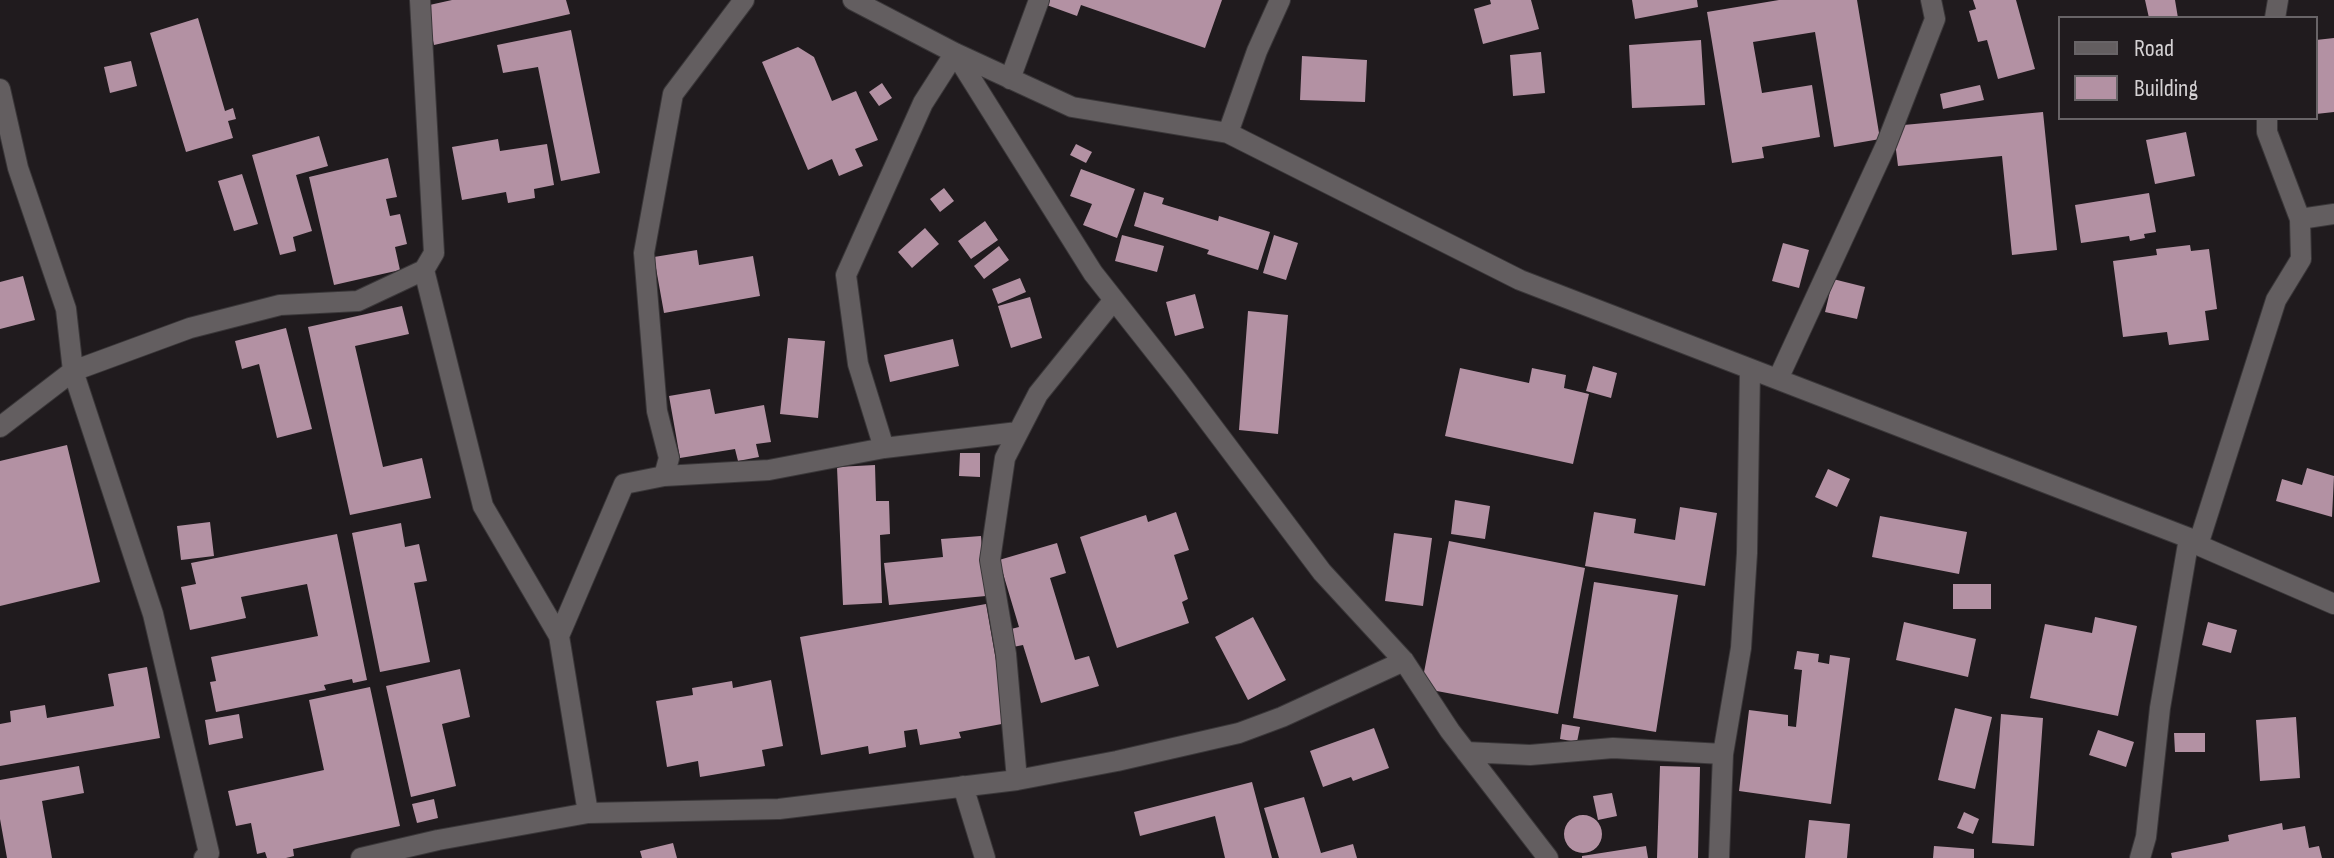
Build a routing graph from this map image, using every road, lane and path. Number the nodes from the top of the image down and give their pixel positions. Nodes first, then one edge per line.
1 (420, 0) edge
2 (744, 0) edge
3 (853, 0) edge
4 (1039, 0) edge
5 (1931, 0) edge
6 (1278, 1) edge
7 (955, 53) junction
8 (1010, 79) junction
9 (0, 89) edge
10 (2267, 120) edge
11 (1228, 133) junction
12 (2334, 214) edge
13 (2300, 219) junction
14 (424, 270) junction
15 (1113, 301) junction
16 (1750, 369) junction
17 (73, 371) junction
18 (1778, 379) junction
19 (0, 427) edge
20 (1018, 432) junction
21 (884, 448) junction
22 (664, 476) junction
23 (2193, 541) junction
24 (2334, 604) edge
25 (559, 636) junction
26 (1404, 661) junction
27 (1466, 752) junction
28 (1723, 754) junction
29 (1017, 780) junction
30 (963, 786) junction
31 (588, 813) junction
32 (204, 858) edge
33 (361, 858) edge
34 (985, 858) edge
35 (1548, 858) edge
36 (1719, 858) edge
37 (2140, 858) edge

1 - 14 street
2 - 22 street
3 - 7 street
4 - 8 street
5 - 18 street
6 - 11 street
7 - 8 street
7 - 15 street
7 - 21 street
8 - 11 street
9 - 17 street
10 - 13 street
11 - 16 street
12 - 13 street
13 - 23 street
14 - 17 street
14 - 25 street
15 - 20 street
15 - 26 street
16 - 18 street
16 - 28 street
17 - 19 street
17 - 32 street
18 - 23 street
20 - 21 street
20 - 29 street
21 - 22 street
22 - 25 street
23 - 24 street
23 - 37 street
25 - 31 street
26 - 27 street
26 - 29 street
27 - 28 street
27 - 35 street
28 - 36 street
29 - 30 street
30 - 31 street
30 - 34 street
31 - 33 street

